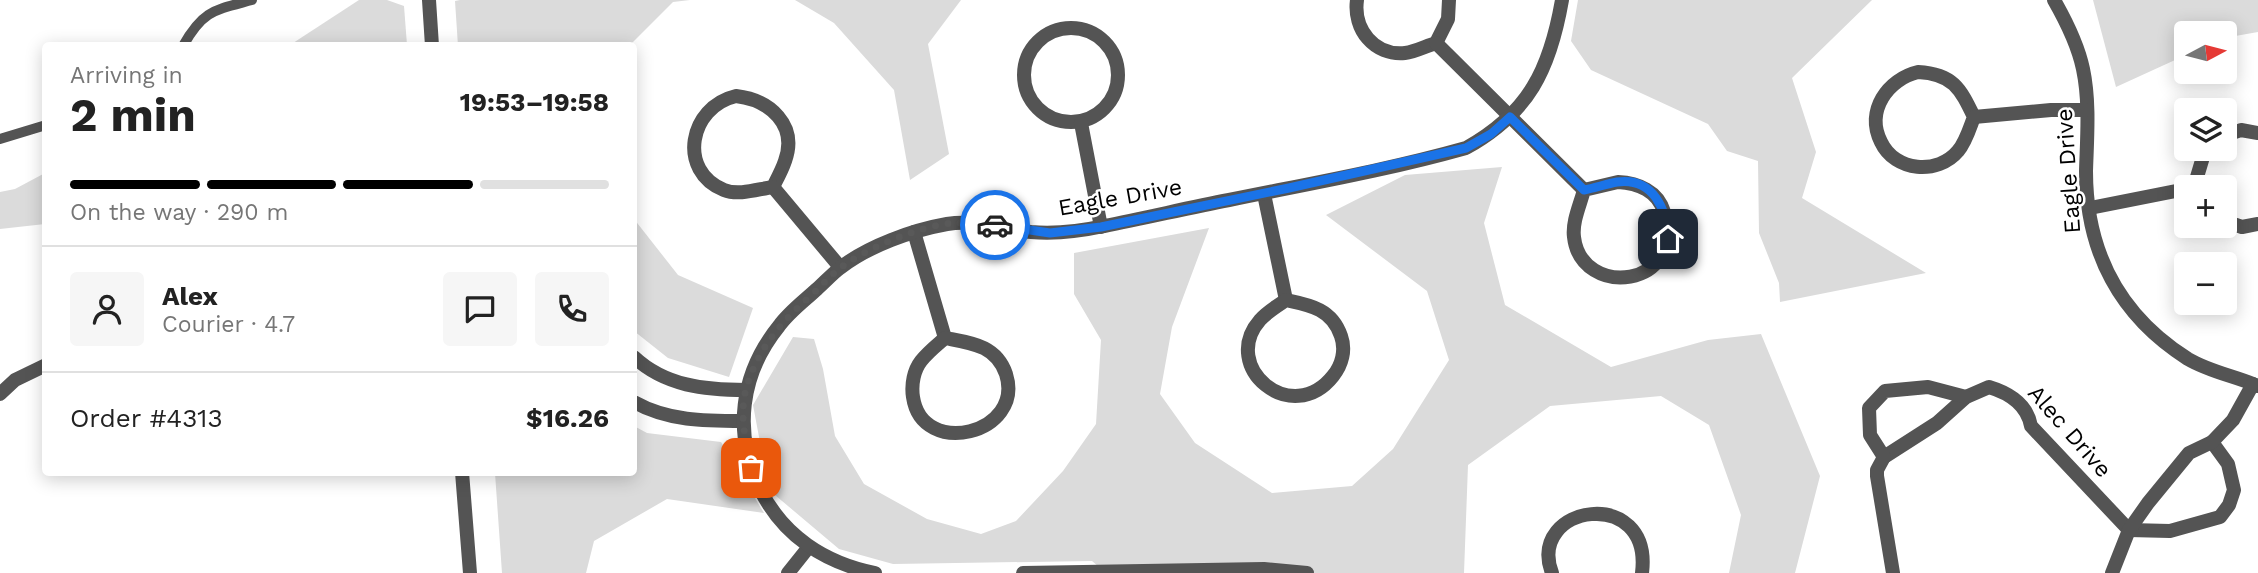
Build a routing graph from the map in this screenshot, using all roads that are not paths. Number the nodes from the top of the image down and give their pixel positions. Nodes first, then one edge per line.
1 (252, 0) edge
2 (429, 0) edge
3 (1357, 0) edge
4 (1449, 0) edge
5 (1562, 0) edge
6 (2054, 0) edge
7 (185, 42) edge
8 (432, 42) edge
9 (1436, 43) junction
10 (2087, 110) junction
11 (1510, 117) junction
12 (1975, 117) junction
13 (1081, 122) junction
14 (42, 126) edge
15 (2237, 131) edge
16 (2258, 133) edge
17 (0, 139) edge
18 (773, 187) junction
19 (1584, 190) junction
20 (2174, 191) edge
21 (1264, 194) junction
22 (2090, 208) junction
23 (2258, 224) edge
24 (2237, 225) edge
25 (1101, 227) junction
26 (914, 232) junction
27 (841, 267) junction
28 (1286, 300) junction
29 (945, 338) junction
30 (637, 359) edge
31 (42, 367) edge
32 (2255, 385) edge
33 (746, 390) junction
34 (0, 394) edge
35 (1966, 397) junction
36 (637, 403) edge
37 (743, 421) junction
38 (2212, 442) junction
39 (1884, 457) junction
40 (462, 476) edge
41 (2129, 530) junction
42 (808, 548) junction
43 (470, 573) edge
44 (788, 573) edge
45 (875, 573) edge
46 (1023, 573) edge
47 (1043, 573) edge
48 (1307, 573) edge
49 (1552, 573) edge
50 (1642, 573) edge
51 (1893, 573) edge
52 (2112, 573) edge

1 - 7 lane
2 - 8 street
3 - 9 street
4 - 9 street
5 - 11 street, Eagle Drive
6 - 10 street, Eagle Drive
9 - 11 street
10 - 12 street
10 - 22 street, Eagle Drive
11 - 19 street
11 - 21 street, Eagle Drive
12 - 12 street
13 - 13 street
13 - 25 street
14 - 17 lane
15 - 16 street
18 - 18 street
18 - 27 street
19 - 19 street
20 - 22 street
21 - 25 street, Eagle Drive
21 - 28 street
22 - 32 street, Eagle Drive
23 - 24 street
25 - 26 street, Eagle Drive
26 - 27 street, Eagle Drive
26 - 29 street
27 - 33 street, Eagle Drive
28 - 28 street
29 - 29 street
30 - 33 street
31 - 34 street
32 - 38 street
33 - 37 street, Eagle Drive
35 - 39 street
35 - 39 street, Alec Drive
35 - 41 street, Alec Drive
36 - 37 street
37 - 42 street, Eagle Drive
38 - 41 street
38 - 41 street
39 - 51 street
40 - 43 street
41 - 52 street
42 - 44 street
42 - 45 street, Eagle Drive
46 - 47 street
47 - 48 street
49 - 50 street

